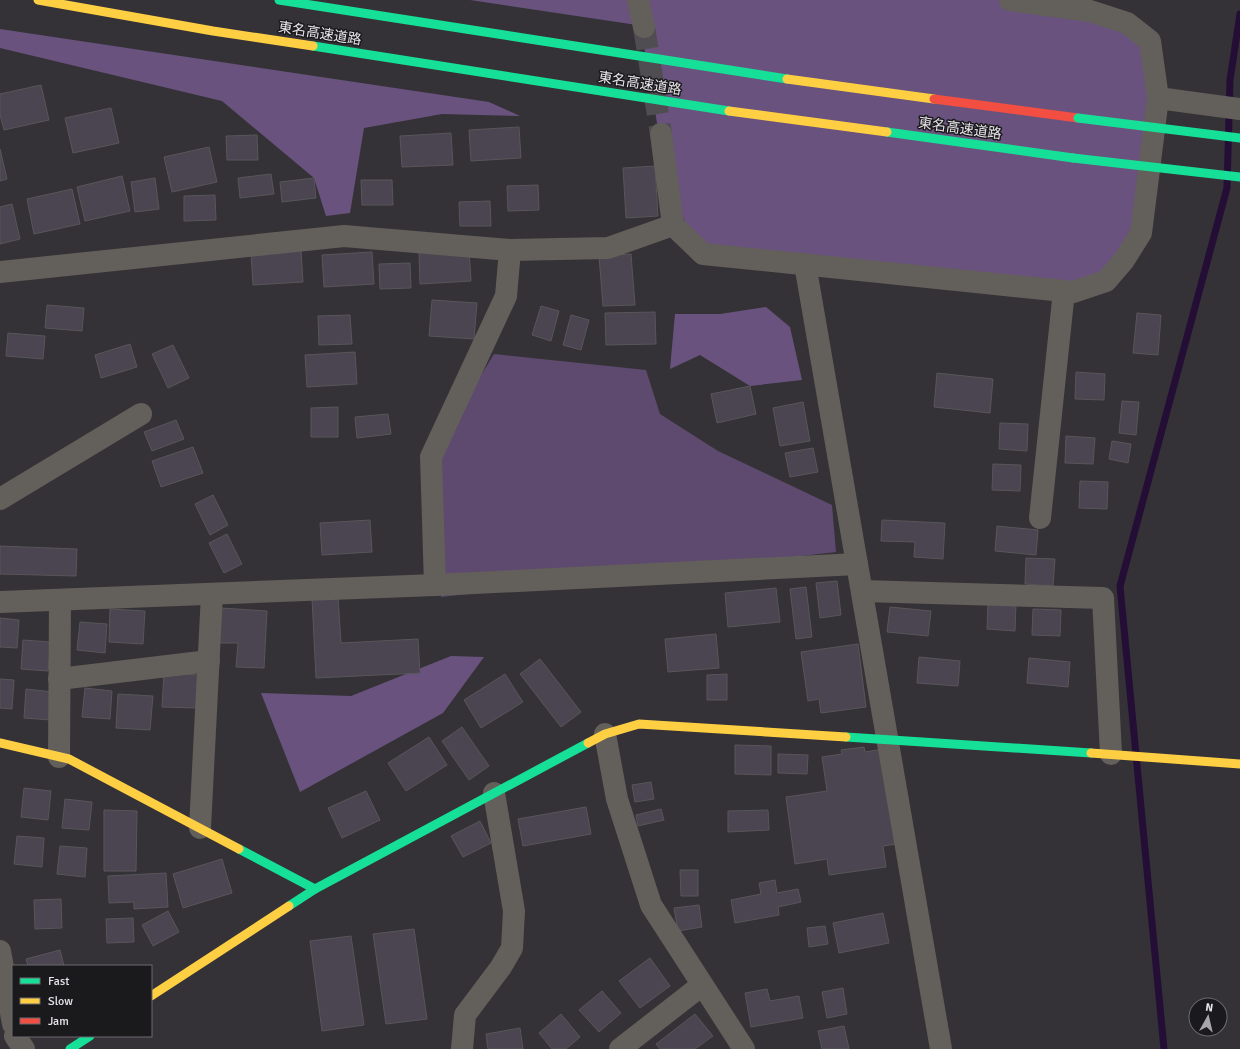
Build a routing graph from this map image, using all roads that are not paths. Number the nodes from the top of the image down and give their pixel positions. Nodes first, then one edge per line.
1 (38, 0) edge
2 (279, 0) edge
3 (638, 0) edge
4 (1010, 0) edge
5 (644, 26) tunnel mouth
6 (1158, 98) junction
7 (1240, 109) edge
8 (661, 134) tunnel mouth
9 (1240, 138) edge
10 (1240, 178) edge
11 (673, 224) junction
12 (510, 250) junction
13 (805, 264) junction
14 (0, 272) edge
15 (1064, 291) junction
16 (141, 414) dead end
17 (0, 498) edge
18 (1040, 518) dead end
19 (857, 564) junction
20 (435, 585) junction
21 (862, 591) junction
22 (212, 594) junction
23 (60, 600) junction
24 (0, 602) edge
25 (209, 662) junction
26 (59, 678) junction
27 (605, 734) junction
28 (886, 740) junction
29 (0, 743) edge
30 (1115, 754) junction
31 (59, 757) junction
32 (1240, 764) edge
33 (494, 792) junction
34 (200, 828) junction
35 (315, 889) junction
36 (0, 951) edge
37 (702, 985) junction
38 (152, 995) edge
39 (12, 1018) edge
40 (16, 1037) edge
41 (88, 1037) edge
42 (24, 1049) edge
43 (70, 1049) edge
44 (462, 1049) edge
45 (620, 1049) edge
46 (744, 1049) edge
47 (941, 1049) edge

1 - 10 main road, 東名高速道路, bridge
2 - 9 main road, 東名高速道路, bridge
3 - 5 street
4 - 6 street
6 - 7 street
6 - 15 street
8 - 11 street
11 - 12 street
11 - 13 street
12 - 14 street
12 - 20 street
13 - 15 street
13 - 19 street
15 - 18 street
16 - 17 street
19 - 20 street
19 - 21 street
20 - 22 street
21 - 28 street
21 - 30 street
22 - 23 street
22 - 25 street
23 - 24 street
23 - 26 street
25 - 26 street
25 - 34 street
26 - 31 street
27 - 28 main road
27 - 33 main road
27 - 37 street
28 - 30 main road
28 - 47 street
29 - 31 main road
30 - 32 main road
31 - 34 main road
33 - 35 main road
33 - 44 street
34 - 35 main road
35 - 38 main road
36 - 39 street
37 - 45 street
37 - 46 street
40 - 42 street
41 - 43 main road

